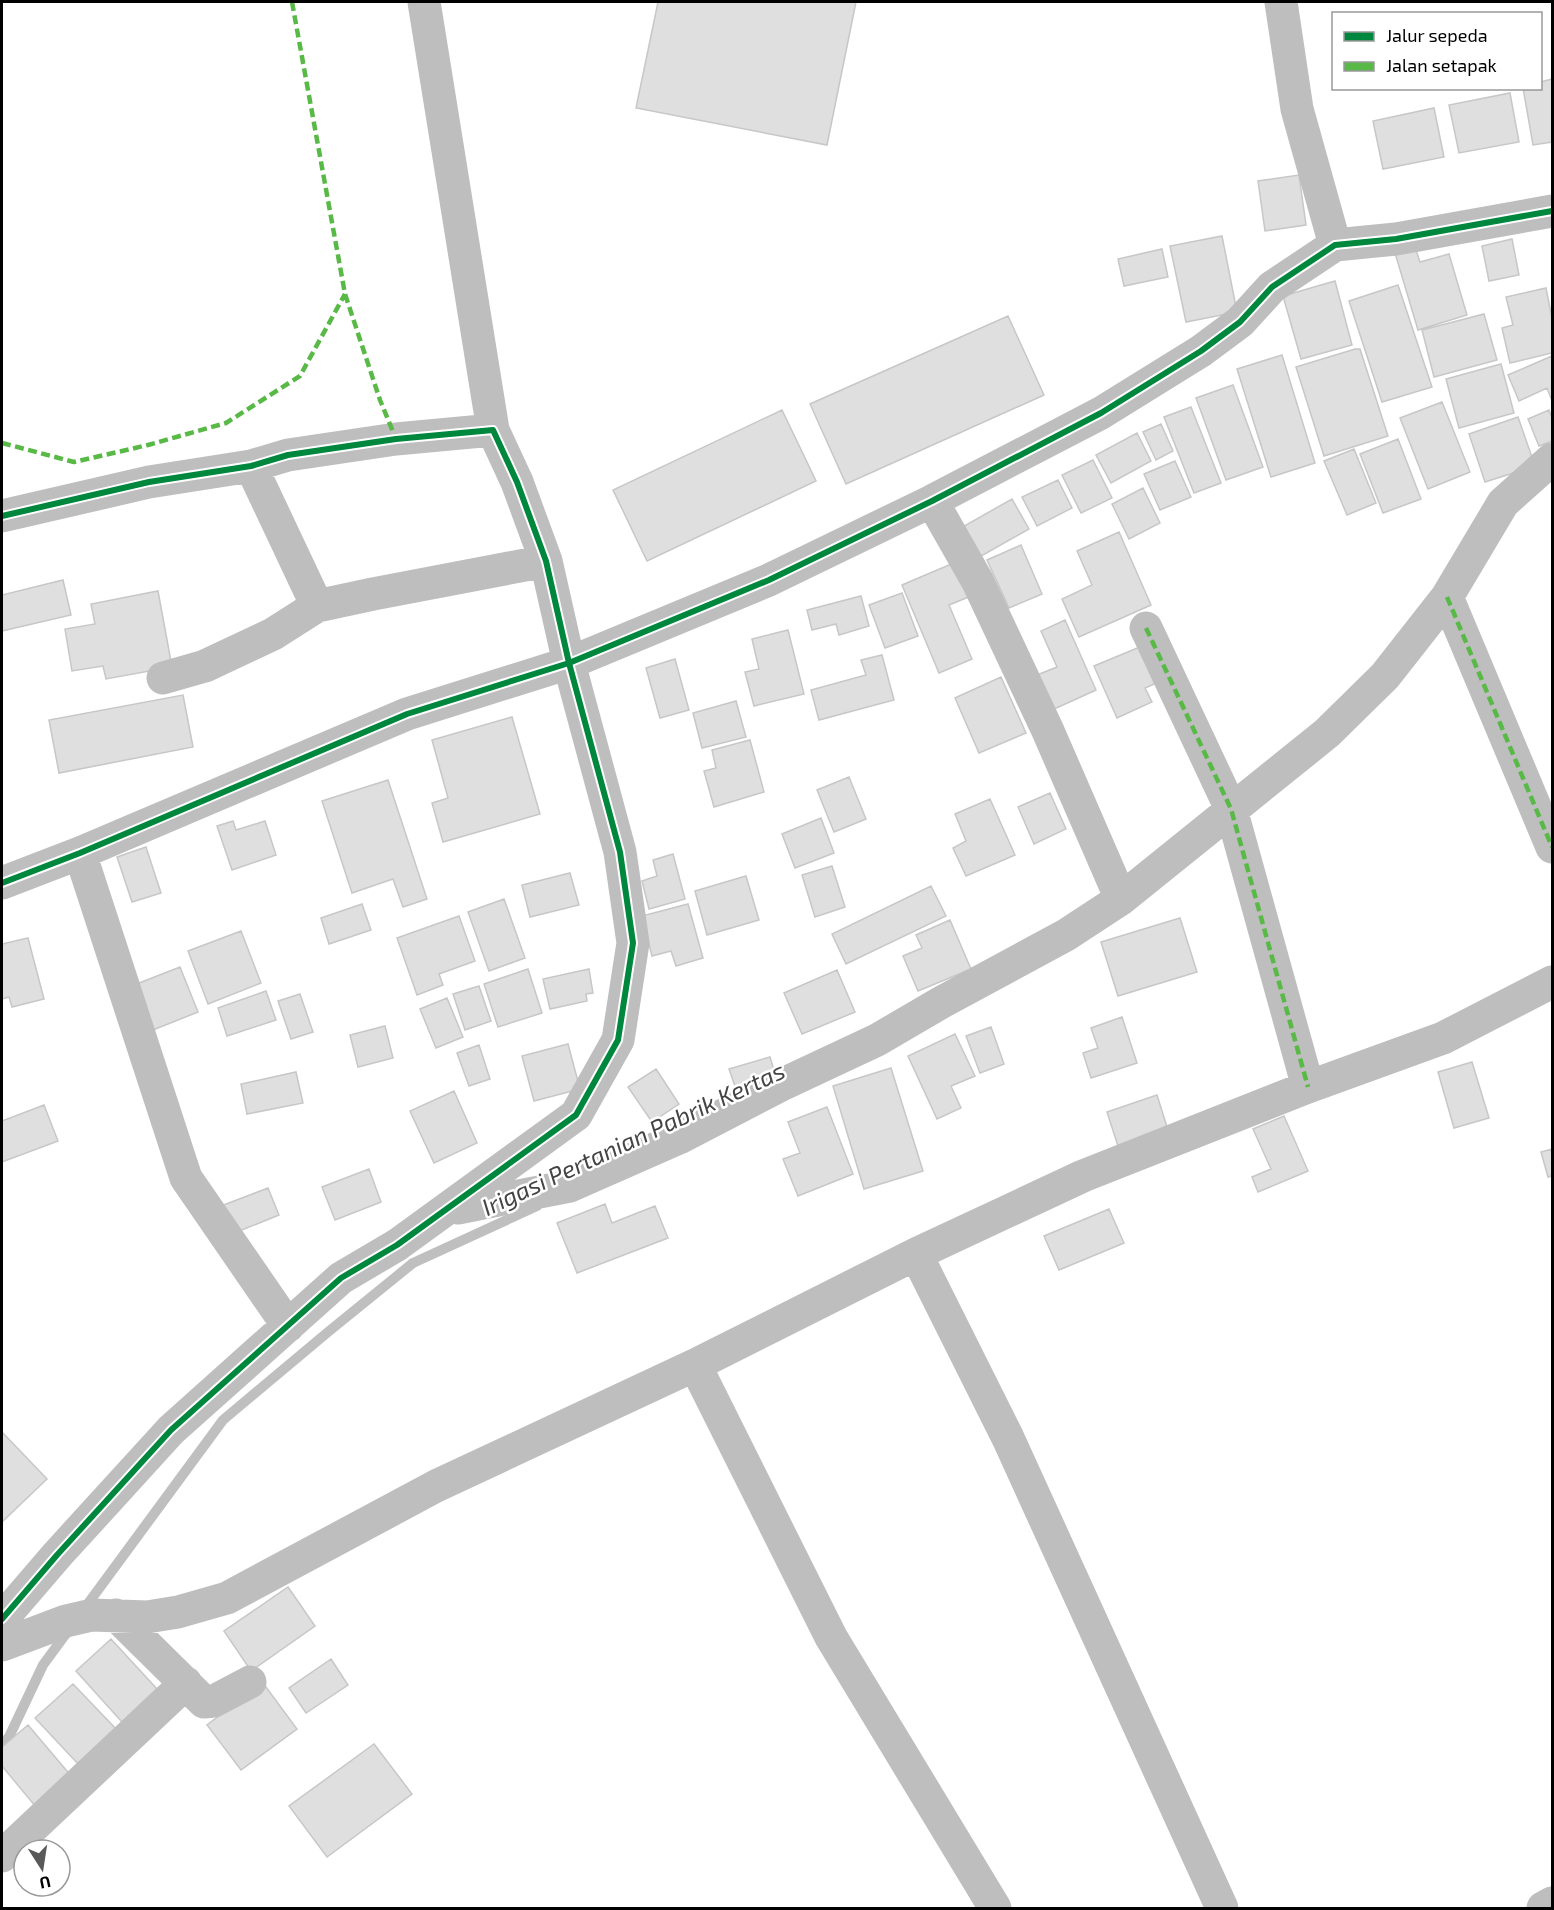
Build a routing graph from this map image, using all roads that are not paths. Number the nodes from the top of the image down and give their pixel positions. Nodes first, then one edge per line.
1 (424, 2) edge
2 (1288, 2) edge
3 (1552, 211) edge
4 (1335, 244) junction
5 (493, 430) junction
6 (1552, 459) edge
7 (251, 466) junction
8 (932, 501) junction
9 (2, 516) edge
10 (546, 561) junction
11 (1447, 597) junction
12 (317, 606) junction
13 (1146, 628) dead end
14 (569, 663) junction
15 (164, 678) dead end
16 (1231, 809) junction
17 (1552, 846) edge
18 (80, 853) junction
19 (2, 883) edge
20 (1121, 899) junction
21 (1552, 982) edge
22 (1308, 1087) junction
23 (447, 1210) junction
24 (916, 1254) junction
25 (288, 1326) junction
26 (695, 1365) junction
27 (91, 1617) junction
28 (2, 1619) edge
29 (2, 1645) edge
30 (250, 1682) dead end
31 (186, 1683) junction
32 (2, 1856) edge
33 (1552, 1903) edge
34 (995, 1908) edge
35 (1222, 1908) edge
36 (1544, 1908) edge

1 - 5 street
2 - 4 street
3 - 4 street
4 - 8 street
5 - 7 street
5 - 10 street
6 - 11 street
7 - 9 street
7 - 12 street
8 - 14 street
8 - 20 street
10 - 12 street
10 - 14 street
11 - 16 street
11 - 17 street
12 - 15 street
13 - 16 street
14 - 18 street
14 - 23 street
16 - 20 street
16 - 22 street
18 - 19 street
18 - 25 street
20 - 23 street
21 - 22 street
22 - 24 street
23 - 25 street
24 - 26 street
24 - 35 street
25 - 28 street
26 - 27 street
26 - 34 street
27 - 29 street
27 - 31 street
30 - 31 street
31 - 32 street
33 - 36 street

